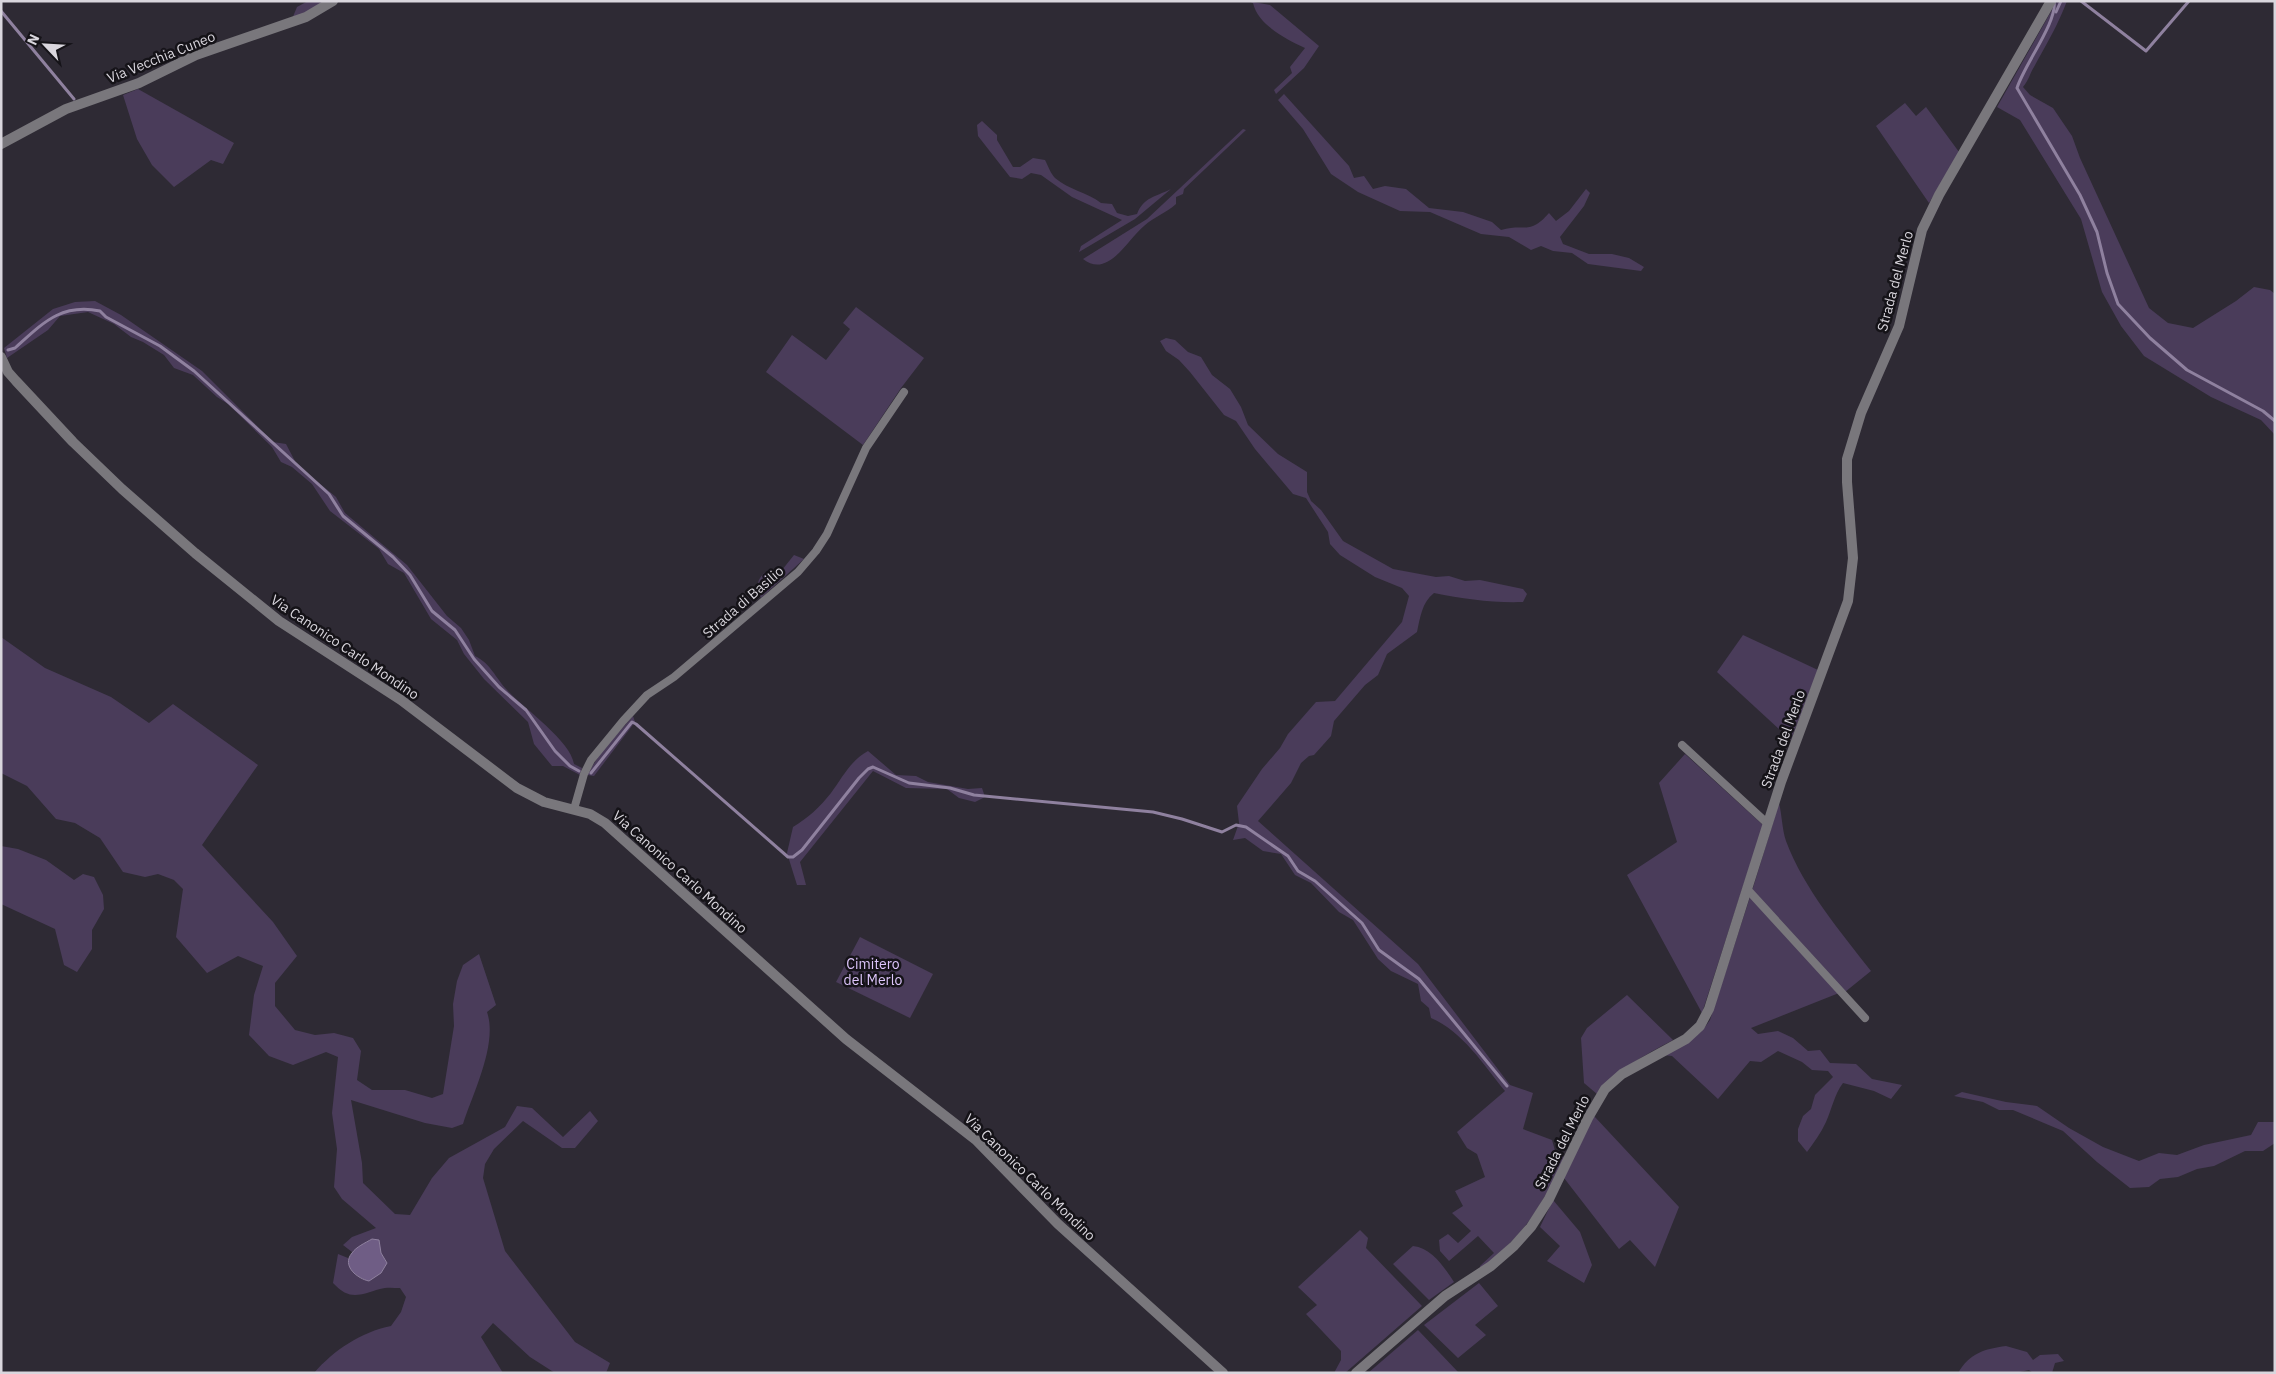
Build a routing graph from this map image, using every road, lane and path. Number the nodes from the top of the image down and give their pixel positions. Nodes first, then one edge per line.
1 (333, 1) edge
2 (2050, 3) edge
3 (1, 144) edge
4 (1, 357) edge
5 (904, 392) dead end
6 (1682, 745) dead end
7 (574, 809) junction
8 (1768, 824) junction
9 (1748, 890) junction
10 (1865, 1018) dead end
11 (1223, 1373) edge
12 (1356, 1373) edge

1 - 3 street, Via Vecchia Cuneo
2 - 8 street, Strada del Merlo
4 - 7 street, Via Canonico Carlo Mondino
5 - 7 street, Strada di Basilio
6 - 8 street
7 - 11 street, Via Canonico Carlo Mondino
8 - 9 street, Strada del Merlo
9 - 10 street
9 - 12 street, Strada del Merlo

